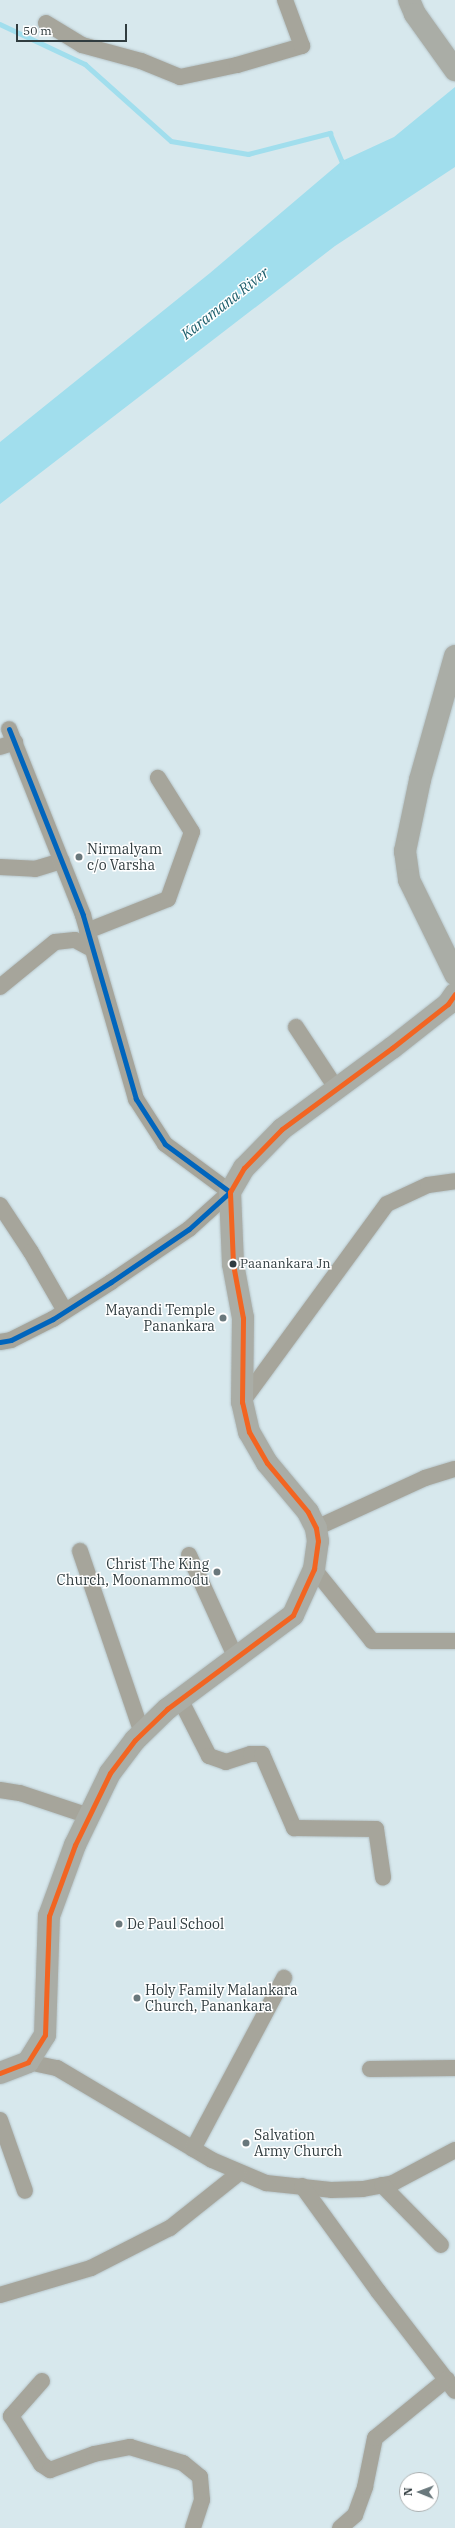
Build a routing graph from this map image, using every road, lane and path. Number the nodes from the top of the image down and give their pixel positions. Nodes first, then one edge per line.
1 (285, 0) edge
2 (412, 7) edge
3 (46, 23) dead end
4 (455, 70) edge
5 (455, 656) edge
6 (8, 739) edge
7 (158, 778) dead end
8 (62, 861) junction
9 (0, 867) edge
10 (87, 931) junction
11 (92, 949) junction
12 (455, 974) edge
13 (0, 987) edge
14 (455, 994) edge
15 (296, 1027) dead end
16 (336, 1088) junction
17 (455, 1182) edge
18 (230, 1192) junction
19 (0, 1205) edge
20 (65, 1311) junction
21 (0, 1342) edge
22 (242, 1402) junction
23 (455, 1469) edge
24 (316, 1528) junction
25 (80, 1551) dead end
26 (189, 1555) dead end
27 (314, 1569) junction
28 (455, 1642) edge
29 (236, 1658) junction
30 (180, 1699) junction
31 (142, 1733) junction
32 (0, 1790) edge
33 (89, 1816) junction
34 (383, 1877) dead end
35 (284, 1978) dead end
36 (28, 2062) junction
37 (455, 2068) edge
38 (370, 2069) dead end
39 (0, 2073) edge
40 (0, 2120) edge
41 (193, 2149) junction
42 (455, 2150) edge
43 (238, 2174) junction
44 (382, 2185) junction
45 (302, 2186) junction
46 (25, 2191) dead end
47 (441, 2245) dead end
48 (0, 2295) edge
49 (42, 2381) dead end
50 (451, 2385) edge
51 (193, 2528) edge
52 (340, 2528) edge

1 - 3 street
2 - 4 main road
5 - 12 main road
6 - 8 street
7 - 10 street
8 - 9 street
8 - 10 street
10 - 11 street
11 - 13 street
11 - 18 street
14 - 16 main road
15 - 16 street
16 - 18 main road
17 - 22 street
18 - 20 street
18 - 22 main road
19 - 20 street
20 - 21 street
22 - 24 main road
23 - 24 street
24 - 27 main road
25 - 31 street
26 - 29 street
27 - 28 street
27 - 29 main road
29 - 30 main road
30 - 31 main road
30 - 34 street
31 - 33 main road
32 - 33 street
33 - 36 main road
35 - 41 street
36 - 39 main road
36 - 41 street
37 - 38 street
40 - 46 street
41 - 43 street
42 - 44 street
43 - 45 street
43 - 48 street
44 - 45 street
44 - 47 street
45 - 50 street
49 - 51 street
50 - 52 street

